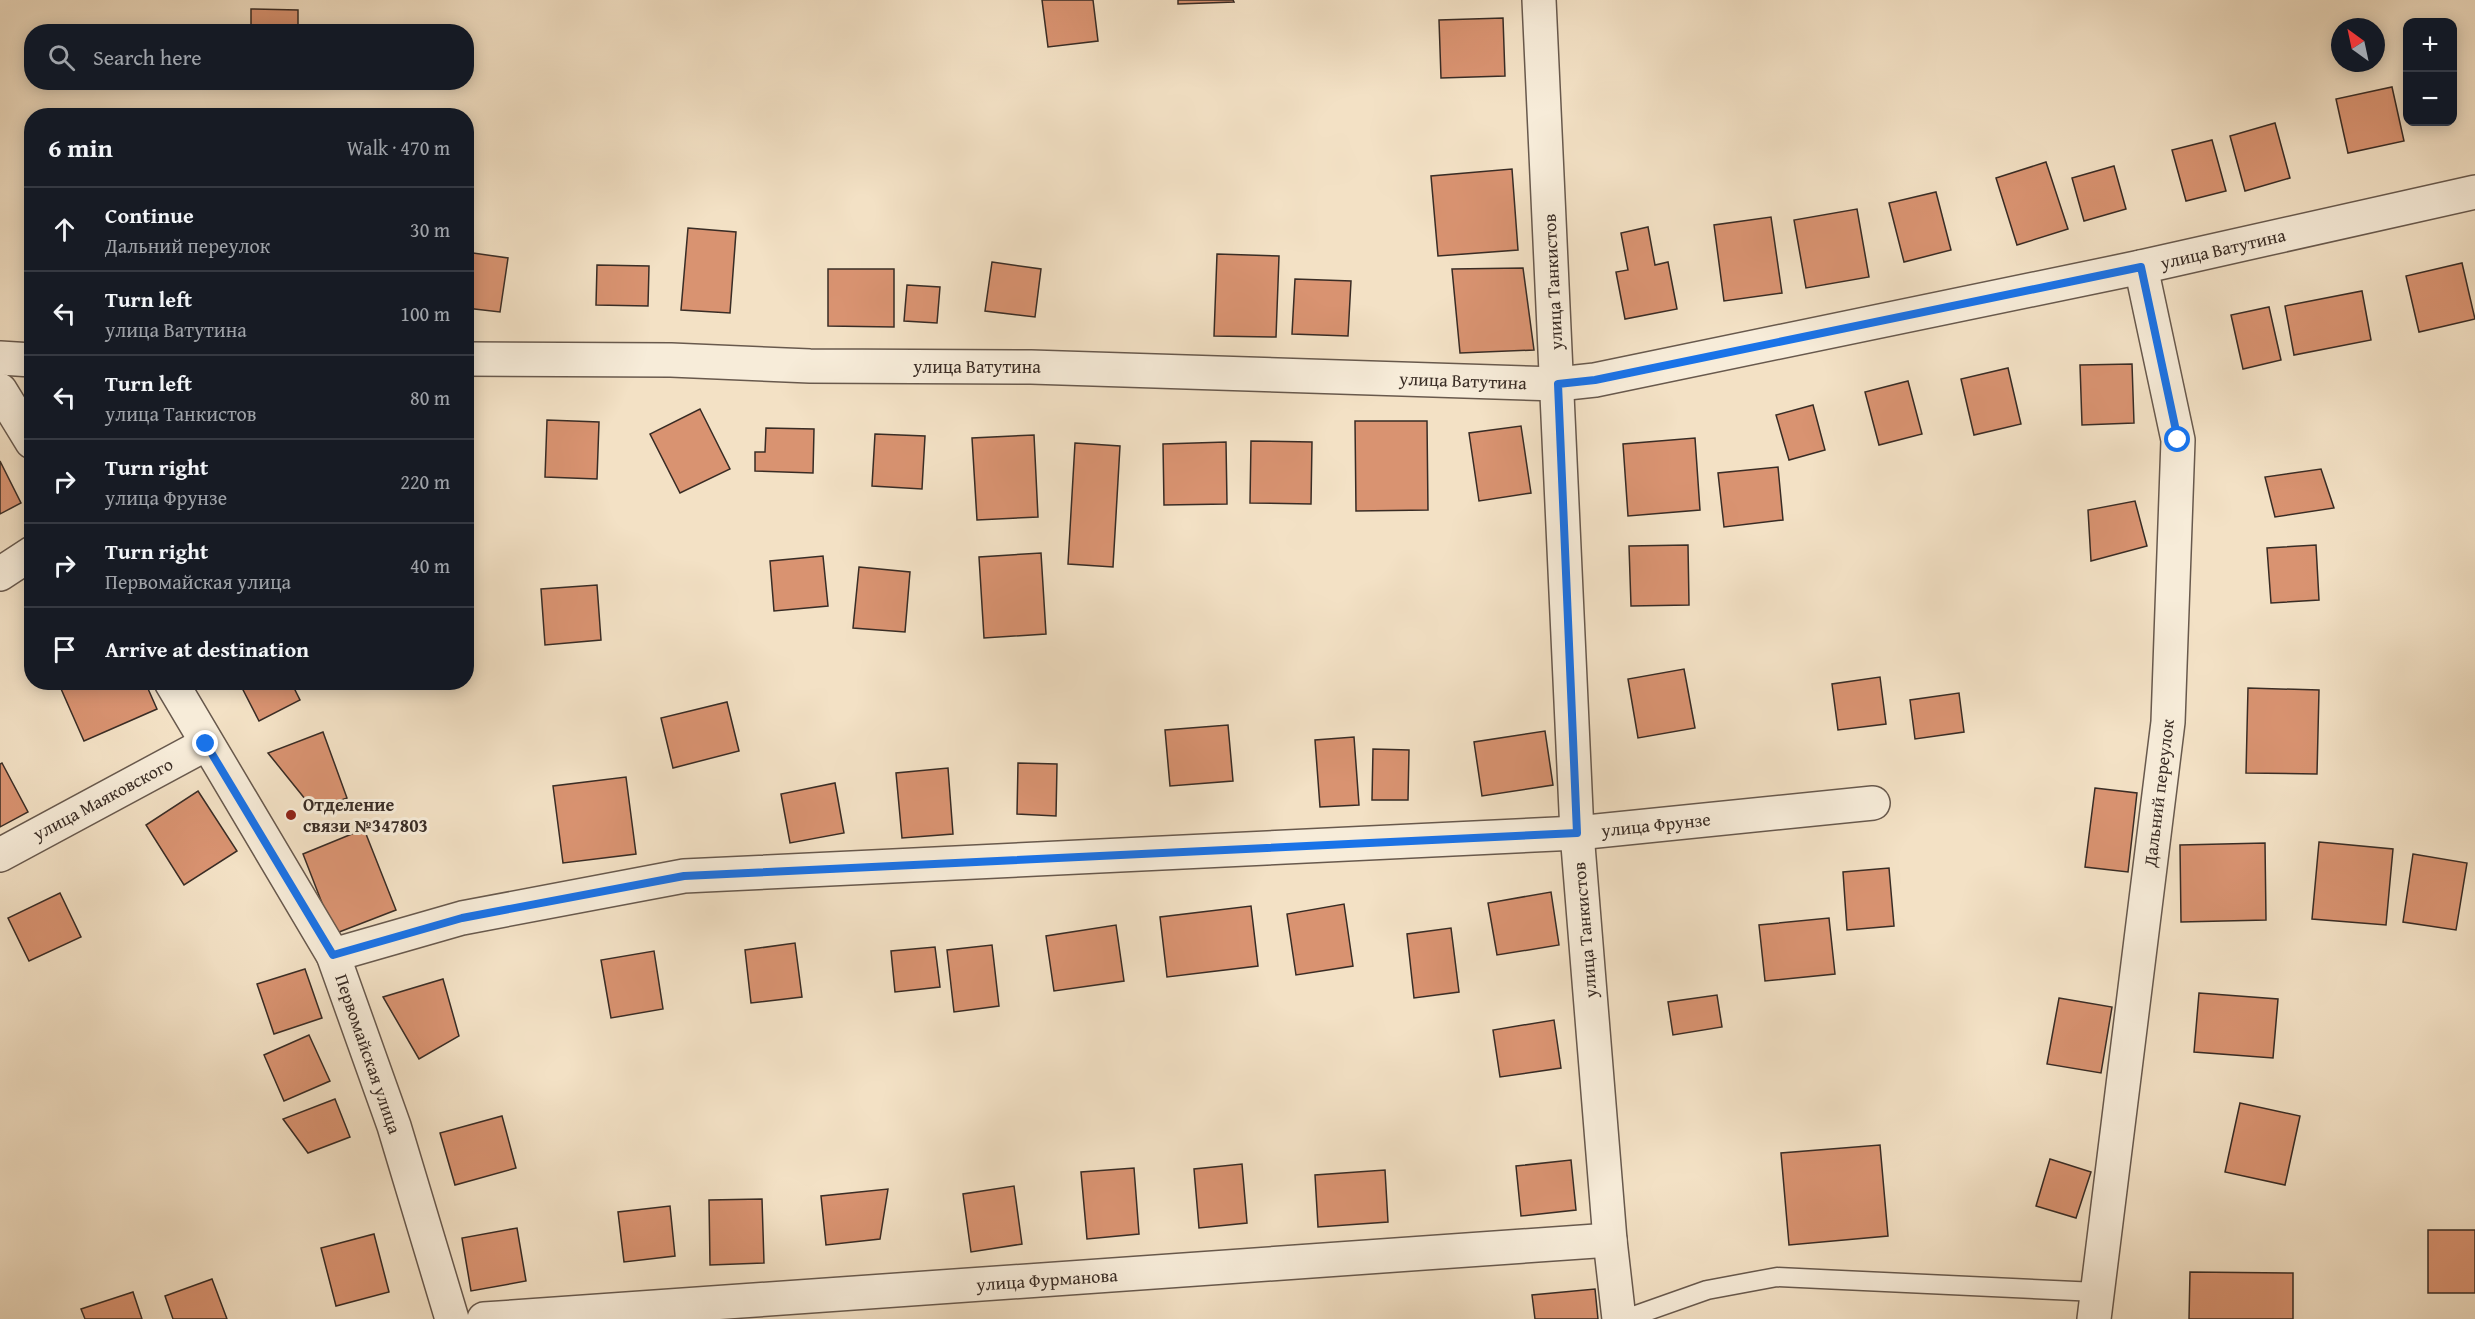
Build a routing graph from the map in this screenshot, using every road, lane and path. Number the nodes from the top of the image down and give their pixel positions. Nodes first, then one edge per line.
1 (1539, 0) edge
2 (2475, 192) edge
3 (2141, 267) junction
4 (0, 358) edge
5 (474, 359) edge
6 (24, 360) edge
7 (1558, 384) junction
8 (0, 390) edge
9 (24, 429) edge
10 (24, 558) edge
11 (0, 574) edge
12 (176, 690) edge
13 (206, 744) junction
14 (1873, 803) dead end
15 (1577, 833) junction
16 (0, 855) edge
17 (333, 955) junction
18 (1610, 1240) junction
19 (2096, 1305) edge
20 (452, 1319) edge
21 (484, 1319) edge
22 (1619, 1319) edge
23 (1625, 1319) edge

1 - 7 street, улица Танкистов
2 - 3 street, улица Ватутина
3 - 7 street, улица Ватутина
3 - 19 street, Дальний переулок
4 - 6 street
5 - 7 street, улица Ватутина
7 - 15 street, улица Танкистов
8 - 9 street
10 - 11 street
12 - 13 street, Первомайская улица
13 - 16 street, улица Маяковского
13 - 17 street, Первомайская улица
14 - 15 street, улица Фрунзе
15 - 17 street, улица Фрунзе
15 - 18 street, улица Танкистов
17 - 20 street, Первомайская улица
18 - 21 street, улица Фурманова
18 - 22 street, улица Танкистов
19 - 23 lane

